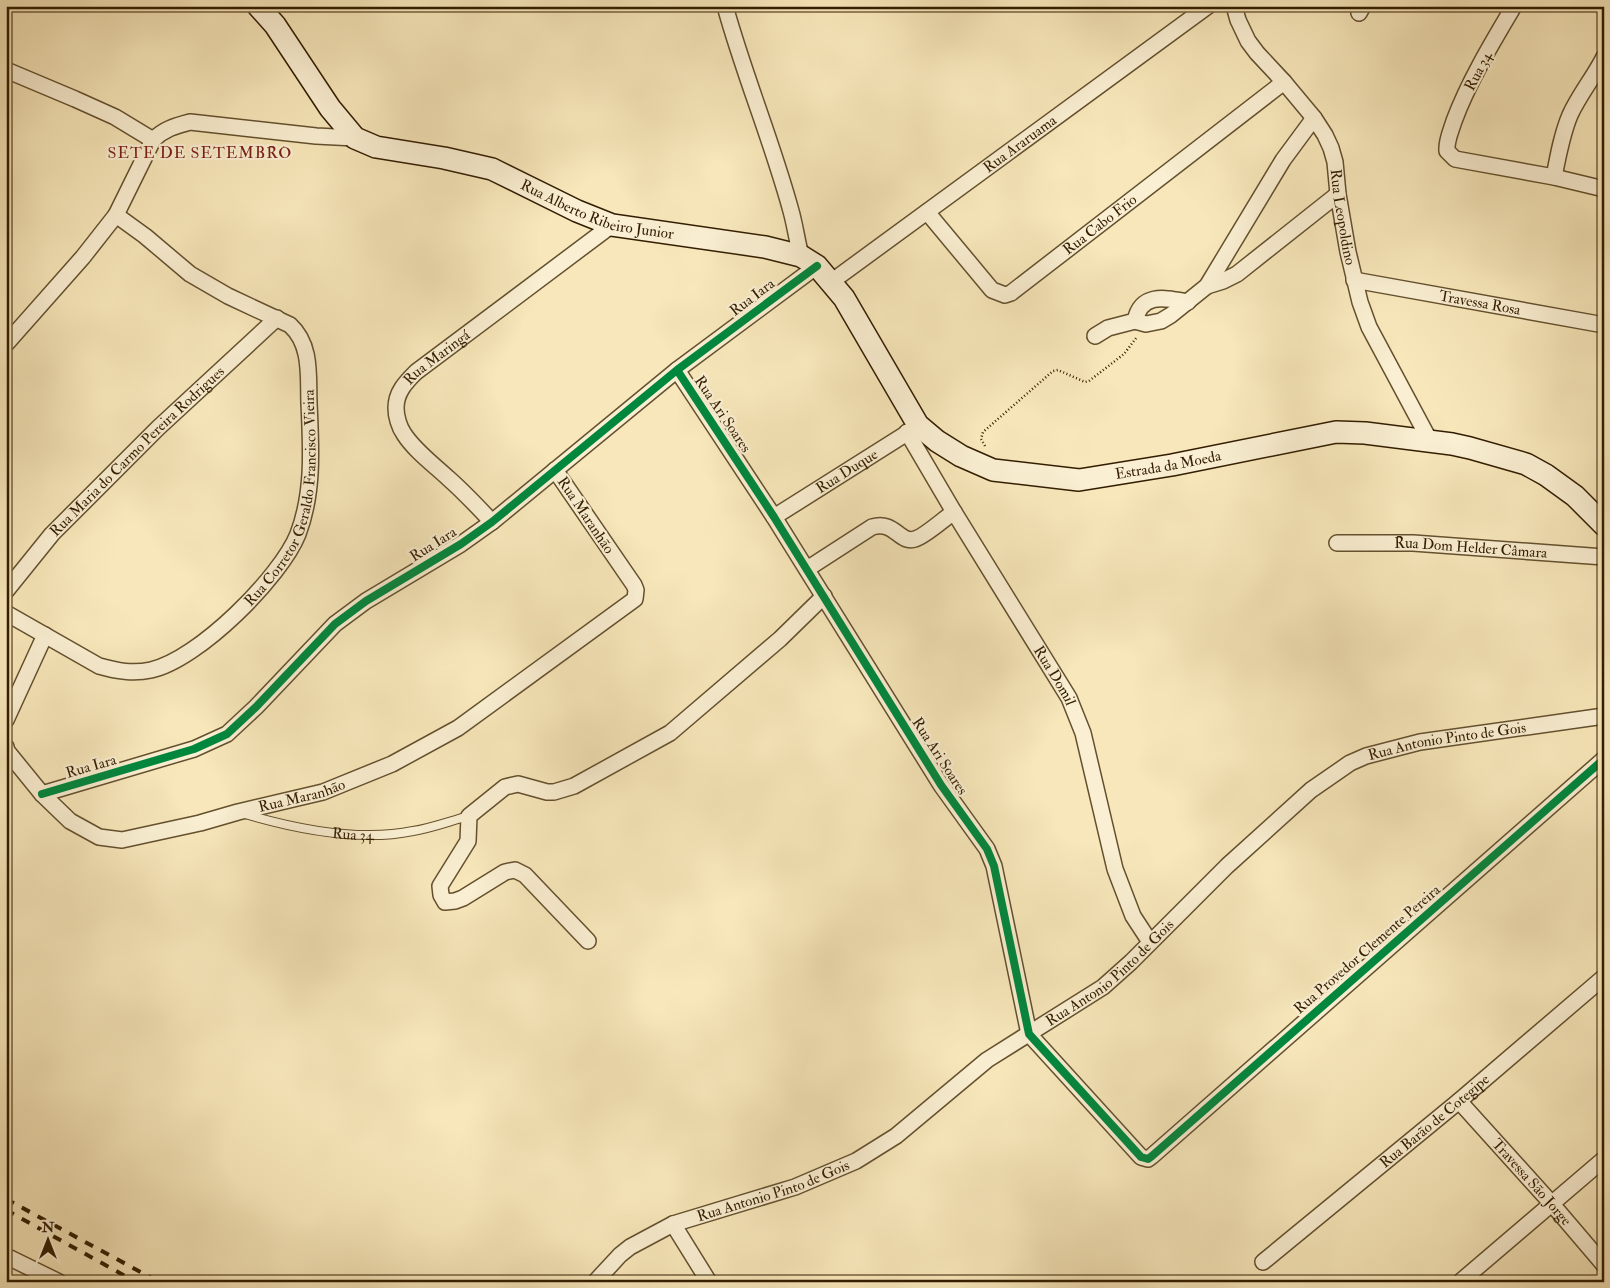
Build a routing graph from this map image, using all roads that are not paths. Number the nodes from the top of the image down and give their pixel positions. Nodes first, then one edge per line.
1 (258, 6) edge
2 (725, 6) edge
3 (1208, 6) edge
4 (1234, 6) edge
5 (1514, 6) edge
6 (1604, 57) edge
7 (6, 70) edge
8 (1284, 82) junction
9 (1314, 118) junction
10 (355, 138) junction
11 (153, 140) junction
12 (1554, 177) junction
13 (1604, 189) edge
14 (1338, 194) junction
15 (928, 212) junction
16 (116, 216) junction
17 (612, 225) junction
18 (809, 261) junction
19 (1354, 280) junction
20 (832, 282) junction
21 (1207, 286) junction
22 (1188, 302) junction
23 (277, 318) junction
24 (1141, 323) junction
25 (1604, 325) edge
26 (1095, 336) dead end
27 (6, 344) edge
28 (677, 370) junction
29 (913, 429) junction
30 (1430, 441) junction
31 (555, 470) junction
32 (954, 512) junction
33 (774, 517) junction
34 (492, 522) junction
35 (1603, 522) edge
36 (1337, 543) dead end
37 (1604, 557) edge
38 (807, 569) junction
39 (6, 592) edge
40 (824, 596) junction
41 (6, 613) edge
42 (45, 636) junction
43 (1604, 716) edge
44 (6, 720) edge
45 (6, 747) edge
46 (1604, 759) edge
47 (42, 794) junction
48 (238, 812) junction
49 (469, 816) junction
50 (588, 941) dead end
51 (1150, 942) junction
52 (1604, 977) edge
53 (1028, 1034) junction
54 (1459, 1101) junction
55 (1604, 1159) edge
56 (1552, 1204) junction
57 (673, 1224) junction
58 (6, 1256) edge
59 (1263, 1262) dead end
60 (1604, 1265) edge
61 (59, 1282) edge
62 (595, 1282) edge
63 (709, 1282) edge
64 (1460, 1282) edge

1 - 10 main road, Rua Alberto Ribeiro Junior
2 - 18 street
3 - 15 street, Rua Araruama
4 - 8 street, Rua Leopoldino
5 - 12 street, Rua 34
6 - 12 street
7 - 11 street
8 - 9 street, Rua Leopoldino
8 - 15 street, Rua Cabo Frio
9 - 14 street, Rua Leopoldino
9 - 21 street
10 - 11 street
10 - 17 main road, Rua Alberto Ribeiro Junior
11 - 16 street
12 - 13 street
14 - 19 street, Rua Leopoldino
14 - 21 street
15 - 20 street, Rua Araruama
16 - 23 street, Rua Corretor Geraldo Francisco Vieira
16 - 27 street
17 - 18 main road, Rua Alberto Ribeiro Junior
17 - 34 street, Rua Maringá
18 - 20 main road
18 - 28 street, Rua Iara
19 - 25 street, Travessa Rosa
19 - 30 street, Rua Leopoldino
20 - 29 main road
21 - 22 street
22 - 24 street
22 - 24 street
23 - 39 street, Rua Maria do Carmo Pereira Rodrigues
23 - 42 street, Rua Corretor Geraldo Francisco Vieira
24 - 26 street
28 - 31 street, Rua Iara
28 - 33 street, Rua Ari Soares
29 - 30 main road, Estrada da Moeda
29 - 32 street, Rua Domil
29 - 33 street, Rua Duque
30 - 35 main road, Estrada da Moeda
31 - 34 street, Rua Iara
31 - 48 street, Rua Maranhão
32 - 38 street
32 - 51 street, Rua Domil
33 - 38 street, Rua Ari Soares
34 - 47 street, Rua Iara
36 - 37 street, Rua Dom Helder Câmara
38 - 40 street, Rua Ari Soares
40 - 49 street
40 - 53 street, Rua Ari Soares
41 - 42 street, Rua Corretor Geraldo Francisco Vieira
42 - 44 street
43 - 51 street, Rua Antonio Pinto de Gois
45 - 47 street, Rua Maranhão
46 - 53 street, Rua Provedor Clemente Pereira
47 - 48 street, Rua Maranhão
48 - 49 lane, Rua 34
49 - 50 street
51 - 53 street, Rua Antonio Pinto de Gois
52 - 54 street, Rua Barão de Cotegipe
53 - 57 street, Rua Antonio Pinto de Gois
54 - 56 street, Travessa São Jorge
54 - 59 street, Rua Barão de Cotegipe
55 - 56 street
56 - 60 street, Travessa São Jorge
56 - 64 street
57 - 62 street, Rua Antonio Pinto de Gois
57 - 63 street
58 - 61 street

